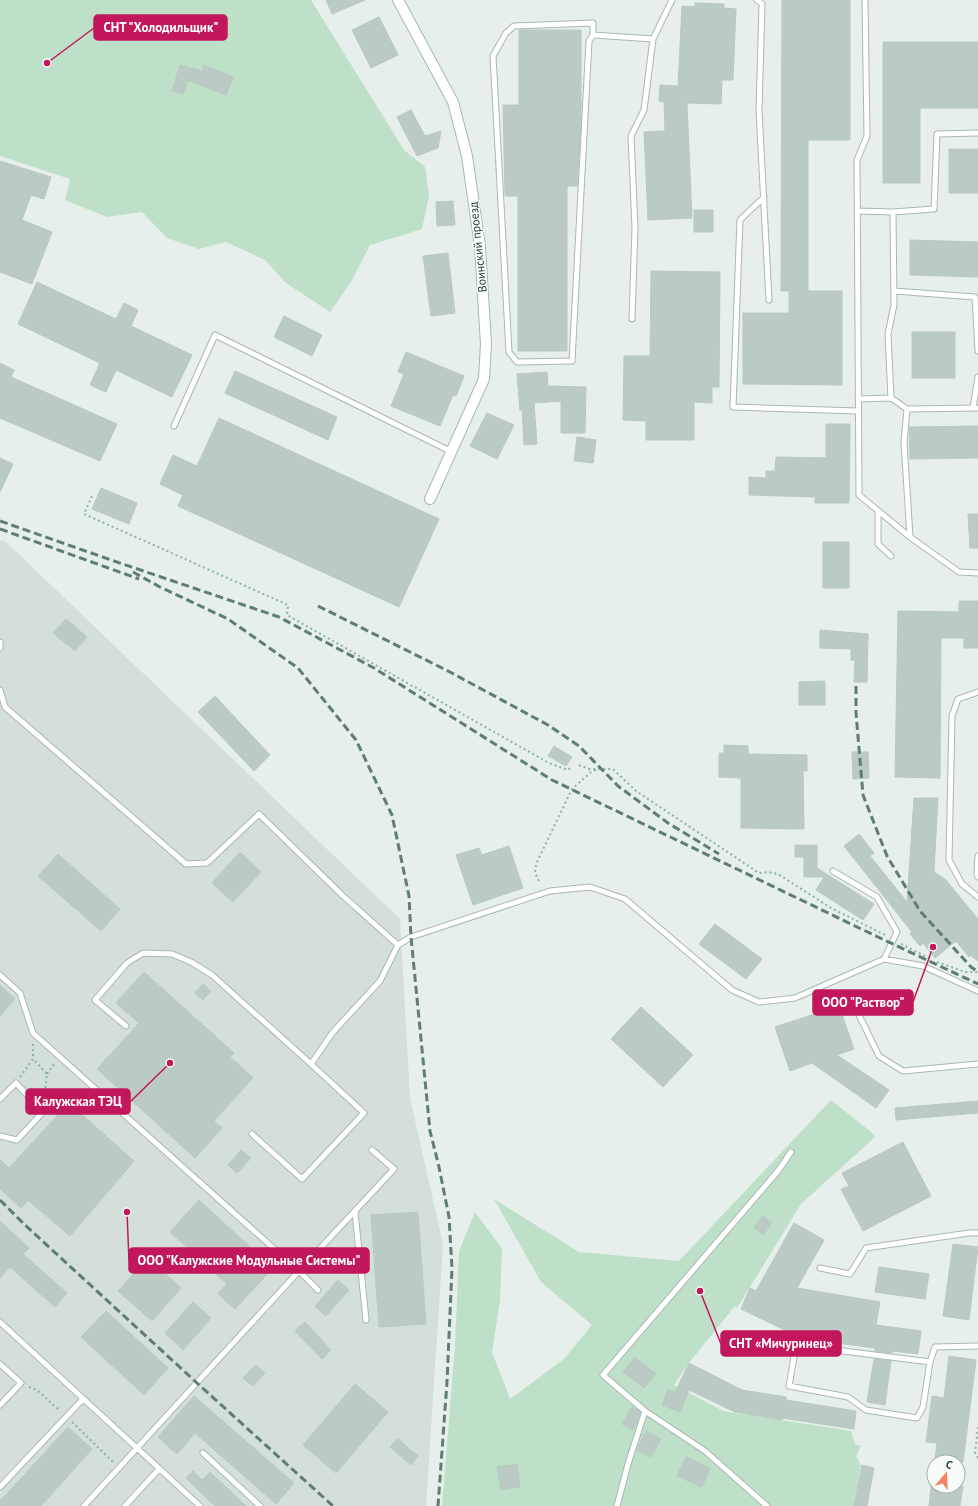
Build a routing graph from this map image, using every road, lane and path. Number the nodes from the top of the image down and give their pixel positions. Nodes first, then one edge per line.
1 (398, 0) edge
2 (672, 0) edge
3 (757, 0) edge
4 (864, 0) edge
5 (593, 35) junction
6 (653, 38) junction
7 (978, 133) edge
8 (764, 197) junction
9 (858, 211) junction
10 (893, 212) junction
11 (894, 291) junction
12 (769, 300) dead end
13 (632, 319) dead end
14 (978, 351) edge
15 (978, 377) edge
16 (891, 398) junction
17 (858, 399) junction
18 (976, 408) edge
19 (907, 409) junction
20 (858, 412) junction
21 (174, 426) dead end
22 (452, 452) junction
23 (92, 496) dead end
24 (430, 499) dead end
25 (878, 511) junction
26 (910, 537) junction
27 (891, 556) dead end
28 (978, 573) edge
29 (0, 642) edge
30 (0, 648) edge
31 (0, 690) edge
32 (978, 692) edge
33 (579, 765) dead end
34 (570, 768) dead end
35 (601, 769) junction
36 (978, 856) edge
37 (833, 871) dead end
38 (978, 877) edge
39 (539, 881) dead end
40 (978, 897) edge
41 (893, 940) junction
42 (398, 945) junction
43 (884, 959) junction
44 (978, 972) edge
45 (0, 975) edge
46 (978, 991) edge
47 (857, 1011) dead end
48 (126, 1026) dead end
49 (59, 1057) junction
50 (311, 1064) junction
51 (978, 1064) edge
52 (47, 1074) junction
53 (16, 1083) junction
54 (0, 1099) edge
55 (43, 1112) junction
56 (252, 1134) dead end
57 (0, 1136) edge
58 (372, 1150) dead end
59 (792, 1152) dead end
60 (355, 1212) junction
61 (978, 1233) edge
62 (820, 1268) dead end
63 (299, 1271) junction
64 (318, 1290) dead end
65 (366, 1320) dead end
66 (0, 1322) edge
67 (978, 1346) edge
68 (930, 1362) junction
69 (0, 1364) edge
70 (83, 1399) junction
71 (0, 1405) edge
72 (645, 1411) junction
73 (978, 1427) edge
74 (137, 1449) junction
75 (203, 1453) dead end
76 (978, 1458) edge
77 (159, 1469) junction
78 (0, 1487) edge
79 (84, 1506) edge
80 (125, 1506) edge
81 (200, 1506) edge
82 (260, 1506) edge
83 (616, 1506) edge
84 (767, 1506) edge

1 - 22 street, Воинский проезд
2 - 6 lane
3 - 8 lane
4 - 9 lane
5 - 5 lane
5 - 6 lane
6 - 13 lane
7 - 10 lane
8 - 12 lane
8 - 20 lane
9 - 10 lane
9 - 17 lane
10 - 11 lane
11 - 14 lane
11 - 16 lane
15 - 18 lane
16 - 17 lane
16 - 19 lane
17 - 20 lane
18 - 19 lane
19 - 26 lane
20 - 25 lane
21 - 22 lane
22 - 24 street, Воинский проезд
23 - 34 path
25 - 26 lane
25 - 27 lane
26 - 28 lane
29 - 30 lane
31 - 42 lane
32 - 40 lane
33 - 35 path
35 - 39 path
35 - 41 path
36 - 38 lane
37 - 41 lane
41 - 43 lane
41 - 44 path
42 - 43 lane
42 - 50 lane
43 - 46 lane
45 - 49 lane
47 - 51 lane
48 - 50 lane
49 - 52 path
49 - 63 lane
50 - 56 lane
52 - 53 path
52 - 55 path
53 - 54 lane
53 - 55 lane
55 - 57 lane
58 - 60 lane
59 - 72 lane
60 - 63 lane
60 - 65 lane
61 - 62 lane
63 - 64 lane
63 - 74 lane
66 - 70 lane
67 - 68 lane
68 - 68 lane
69 - 71 lane
70 - 74 lane
70 - 78 lane
72 - 83 lane
72 - 84 lane
73 - 76 path
74 - 77 lane
74 - 79 lane
75 - 82 lane
77 - 80 lane
77 - 81 lane

